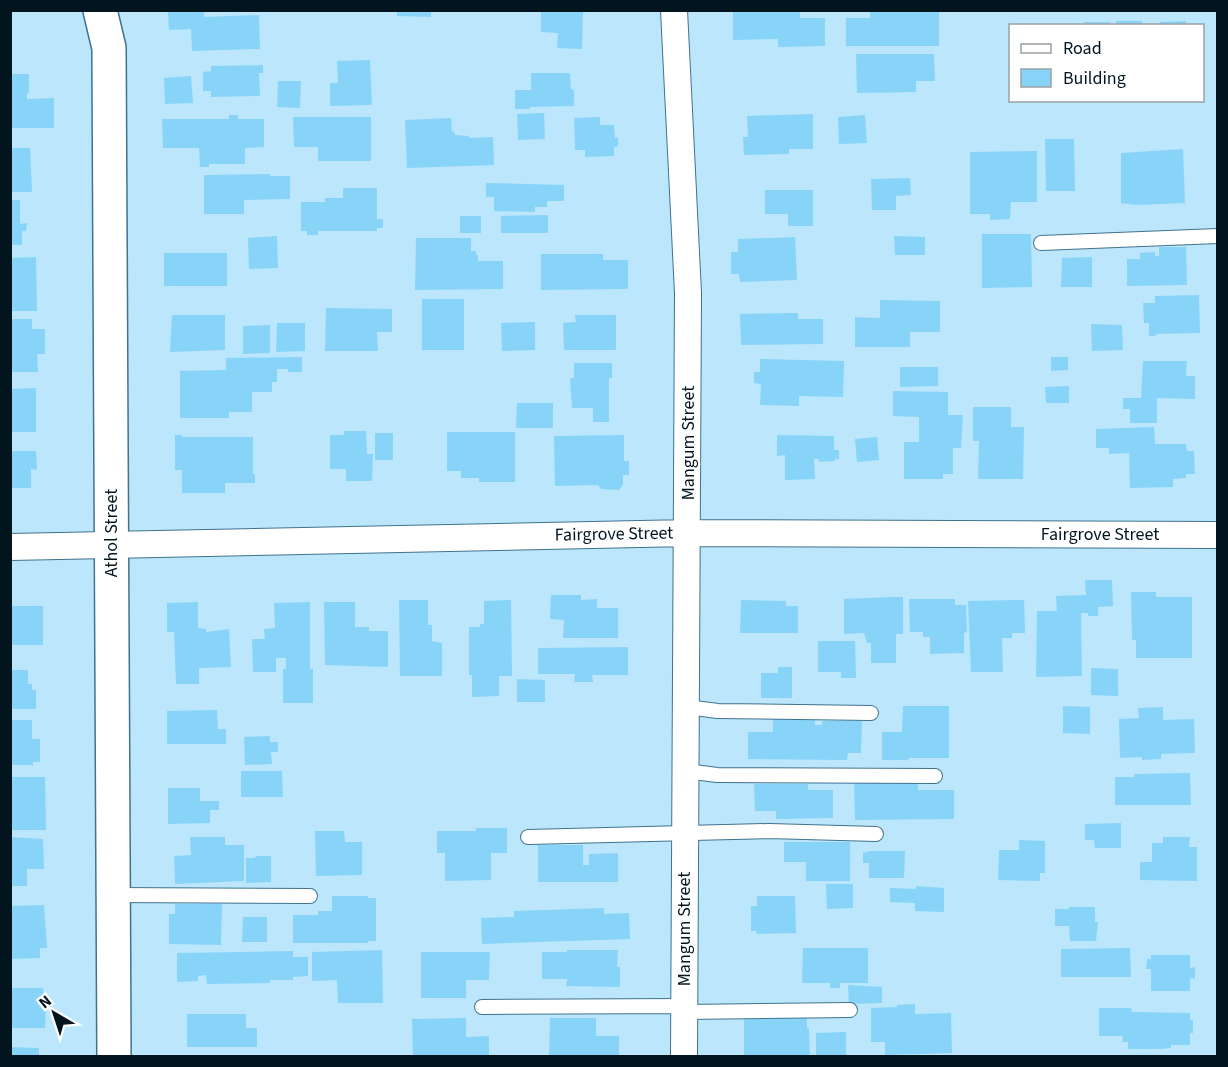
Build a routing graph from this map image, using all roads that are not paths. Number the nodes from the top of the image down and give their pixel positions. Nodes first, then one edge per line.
1 (100, 10) edge
2 (674, 10) edge
3 (1218, 236) edge
4 (1041, 243) dead end
5 (687, 533) junction
6 (1218, 535) edge
7 (111, 545) junction
8 (10, 547) edge
9 (686, 707) junction
10 (871, 713) dead end
11 (686, 771) junction
12 (934, 776) dead end
13 (685, 834) junction
14 (876, 834) dead end
15 (528, 837) dead end
16 (113, 895) junction
17 (310, 896) dead end
18 (482, 1007) dead end
19 (684, 1009) junction
20 (850, 1010) dead end
21 (114, 1056) edge
22 (684, 1056) edge

1 - 7 street, Athol Street
2 - 5 street, Mangum Street
3 - 4 lane
5 - 6 street, Fairgrove Street
5 - 7 street, Fairgrove Street
5 - 9 street, Mangum Street
7 - 8 street, Fairgrove Street
7 - 16 street, Athol Street
9 - 10 lane
9 - 11 street, Mangum Street
11 - 12 lane
11 - 13 street, Mangum Street
13 - 14 lane
13 - 15 lane
13 - 19 street, Mangum Street
16 - 17 lane
16 - 21 street, Athol Street
18 - 19 lane
19 - 20 lane
19 - 22 street, Mangum Street

